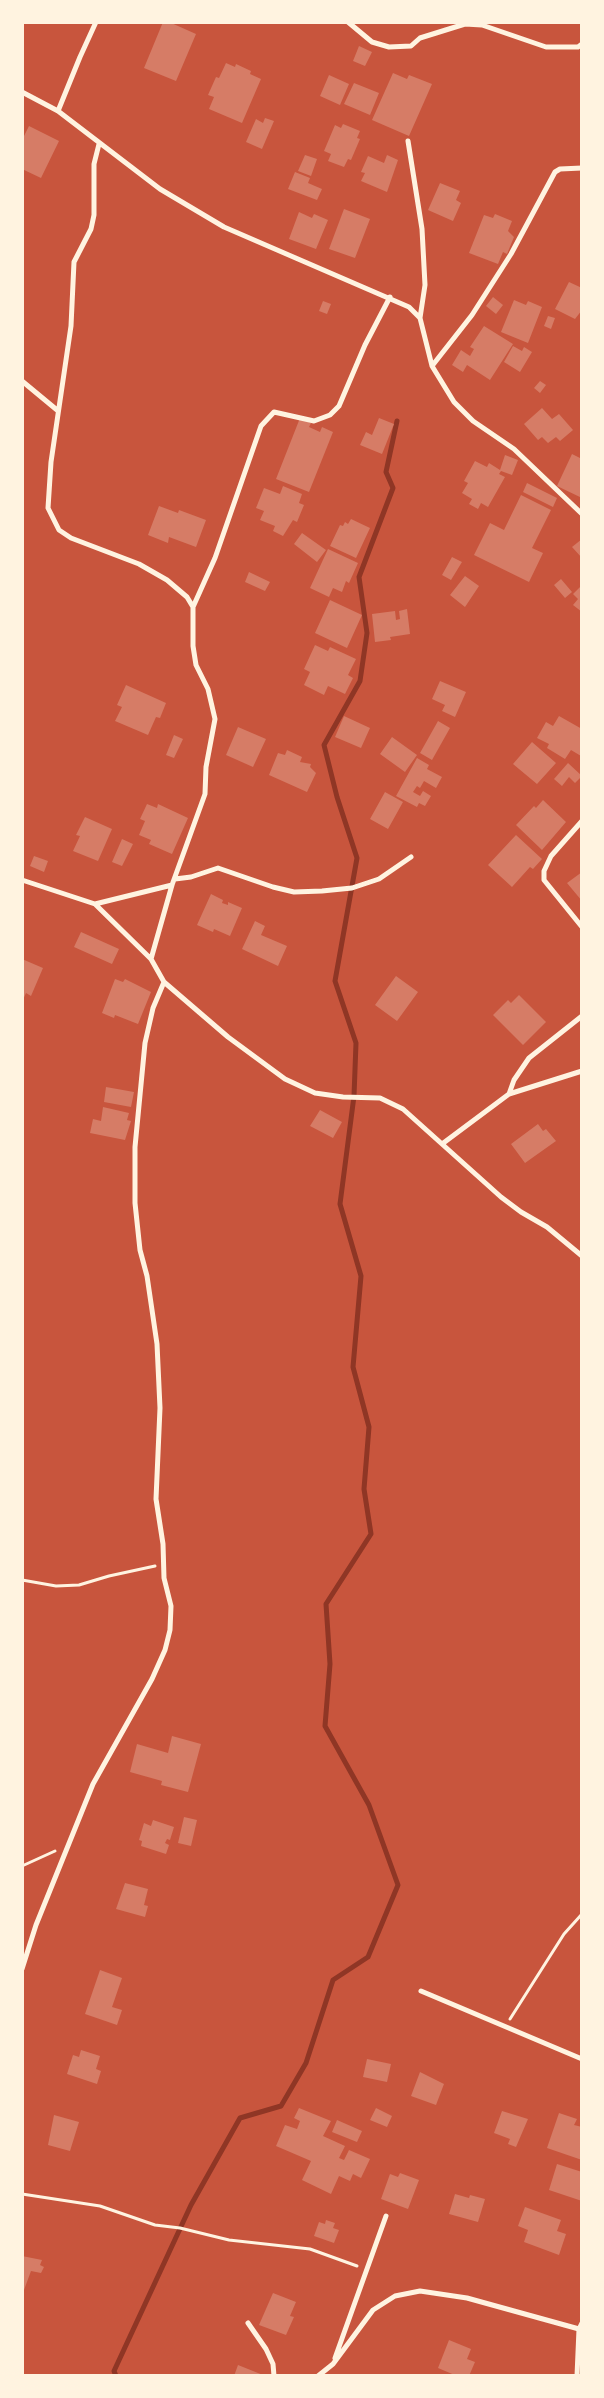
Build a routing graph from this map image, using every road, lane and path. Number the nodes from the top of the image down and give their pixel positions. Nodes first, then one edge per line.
1 (96, 22) edge
2 (348, 22) edge
3 (582, 44) edge
4 (22, 92) edge
5 (58, 111) junction
6 (408, 141) dead end
7 (99, 144) junction
8 (582, 168) edge
9 (390, 297) junction
10 (420, 318) junction
11 (432, 366) junction
12 (22, 381) edge
13 (58, 410) junction
14 (582, 514) edge
15 (193, 607) junction
16 (582, 821) edge
17 (411, 857) dead end
18 (175, 879) junction
19 (22, 880) edge
20 (172, 885) junction
21 (95, 904) junction
22 (582, 927) edge
23 (151, 959) junction
24 (164, 982) junction
25 (582, 1016) edge
26 (582, 1071) edge
27 (509, 1094) junction
28 (442, 1144) junction
29 (582, 1256) edge
30 (163, 1564) junction
31 (22, 1580) edge
32 (67, 1846) junction
33 (22, 1866) edge
34 (582, 1914) edge
35 (22, 1969) edge
36 (421, 1991) dead end
37 (506, 2027) junction
38 (582, 2059) edge
39 (22, 2194) edge
40 (386, 2216) dead end
41 (367, 2270) junction
42 (248, 2323) dead end
43 (580, 2326) edge
44 (580, 2342) edge
45 (333, 2364) junction
46 (274, 2376) edge
47 (318, 2376) edge
48 (577, 2376) edge

1 - 5 street
2 - 3 street
4 - 5 street
5 - 7 street
6 - 10 street
7 - 9 street
7 - 13 street
8 - 11 street
9 - 10 street
9 - 15 street
10 - 11 street
11 - 14 street
12 - 13 street
13 - 15 street
15 - 18 street
16 - 22 street
17 - 18 street
18 - 20 street
19 - 21 street
20 - 21 street
20 - 23 street
21 - 23 street
23 - 24 street
24 - 28 street
24 - 30 street
25 - 27 street
26 - 27 street
27 - 28 street
28 - 29 street
30 - 31 path
30 - 32 street
32 - 33 path
32 - 35 street
34 - 37 path
36 - 37 street
37 - 38 street
39 - 41 path
40 - 41 street
41 - 45 street
42 - 46 street
43 - 44 street
43 - 45 street
44 - 48 street
45 - 47 street

